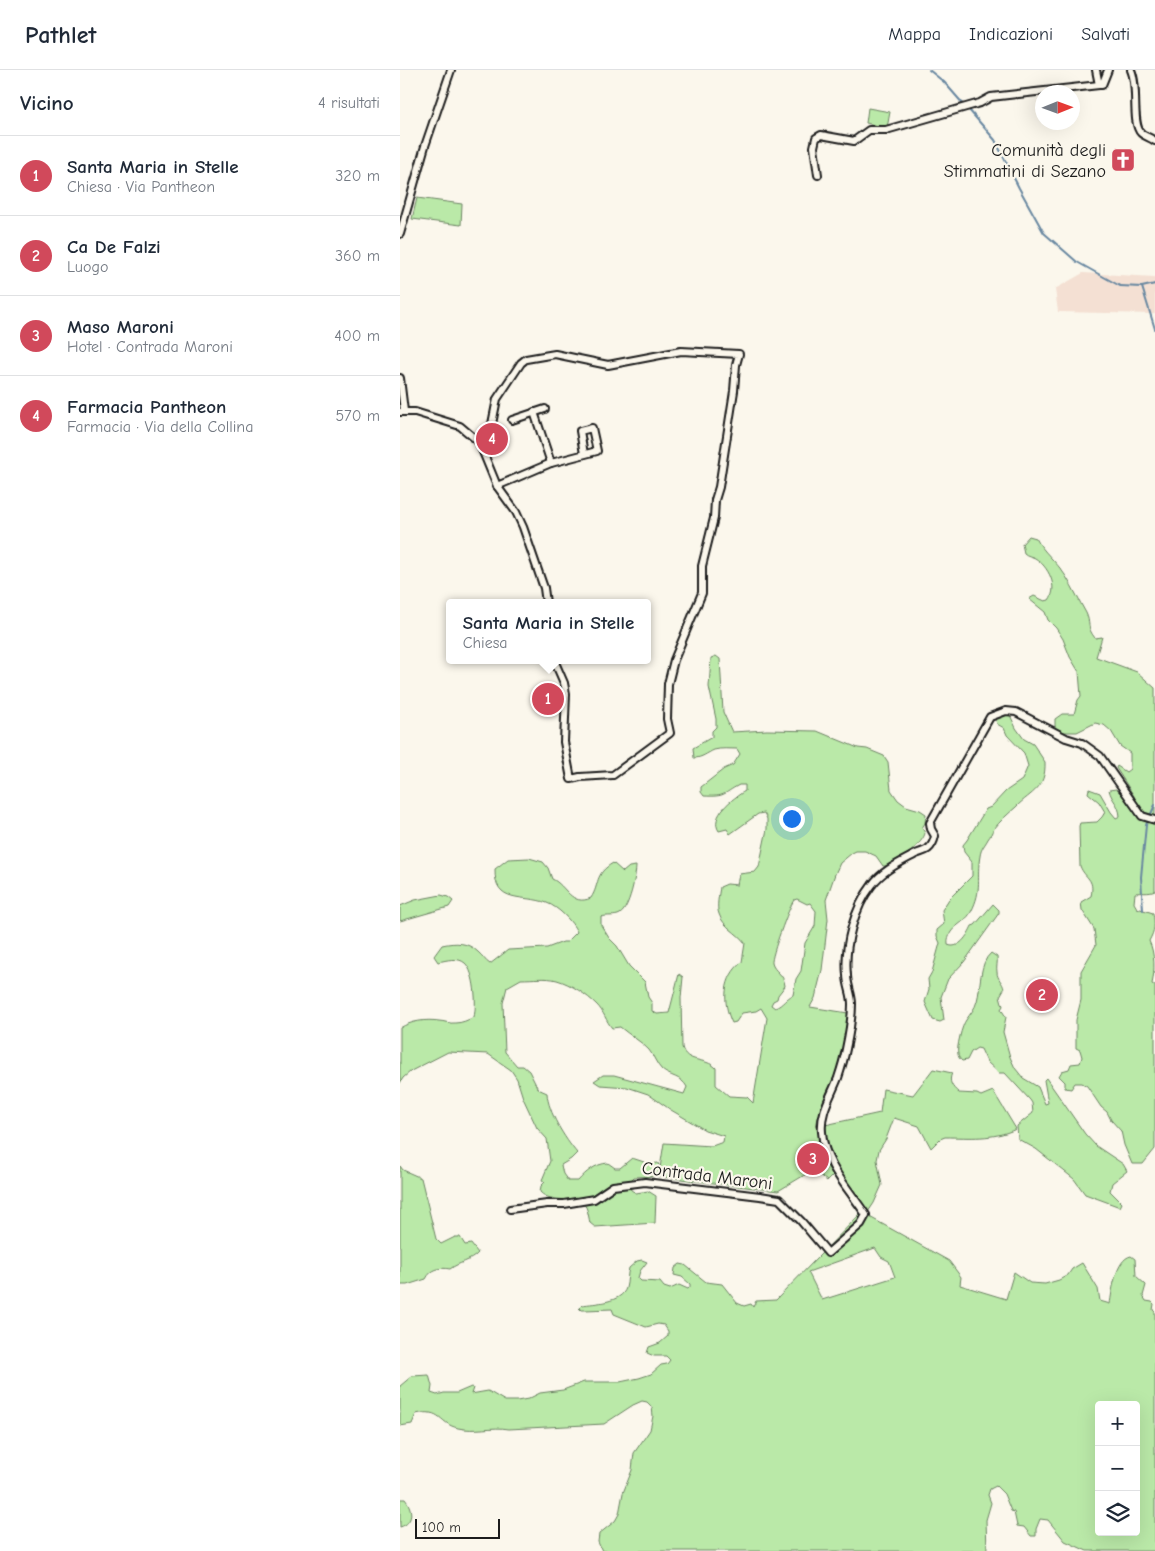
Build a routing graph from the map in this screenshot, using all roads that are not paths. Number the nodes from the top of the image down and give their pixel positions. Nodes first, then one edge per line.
1 (451, 70) edge
2 (1096, 70) edge
3 (1108, 70) edge
4 (1131, 70) edge
5 (1099, 85) junction
6 (1155, 141) edge
7 (818, 175) dead end
8 (403, 213) edge
9 (400, 234) edge
10 (400, 378) edge
11 (545, 409) dead end
12 (402, 412) edge
13 (534, 412) junction
14 (512, 420) dead end
15 (480, 442) junction
16 (584, 454) dead end
17 (551, 463) junction
18 (497, 486) junction
19 (545, 599) edge
20 (556, 664) edge
21 (1155, 820) edge
22 (510, 1209) dead end

1 - 8 street
2 - 5 street
3 - 5 street
4 - 6 street
5 - 7 street
8 - 9 street
10 - 12 street
11 - 13 street
12 - 15 street
13 - 14 street
13 - 17 street
15 - 18 street
15 - 20 street
16 - 17 street
17 - 18 street
18 - 19 street
21 - 22 street, Contrada Maroni

